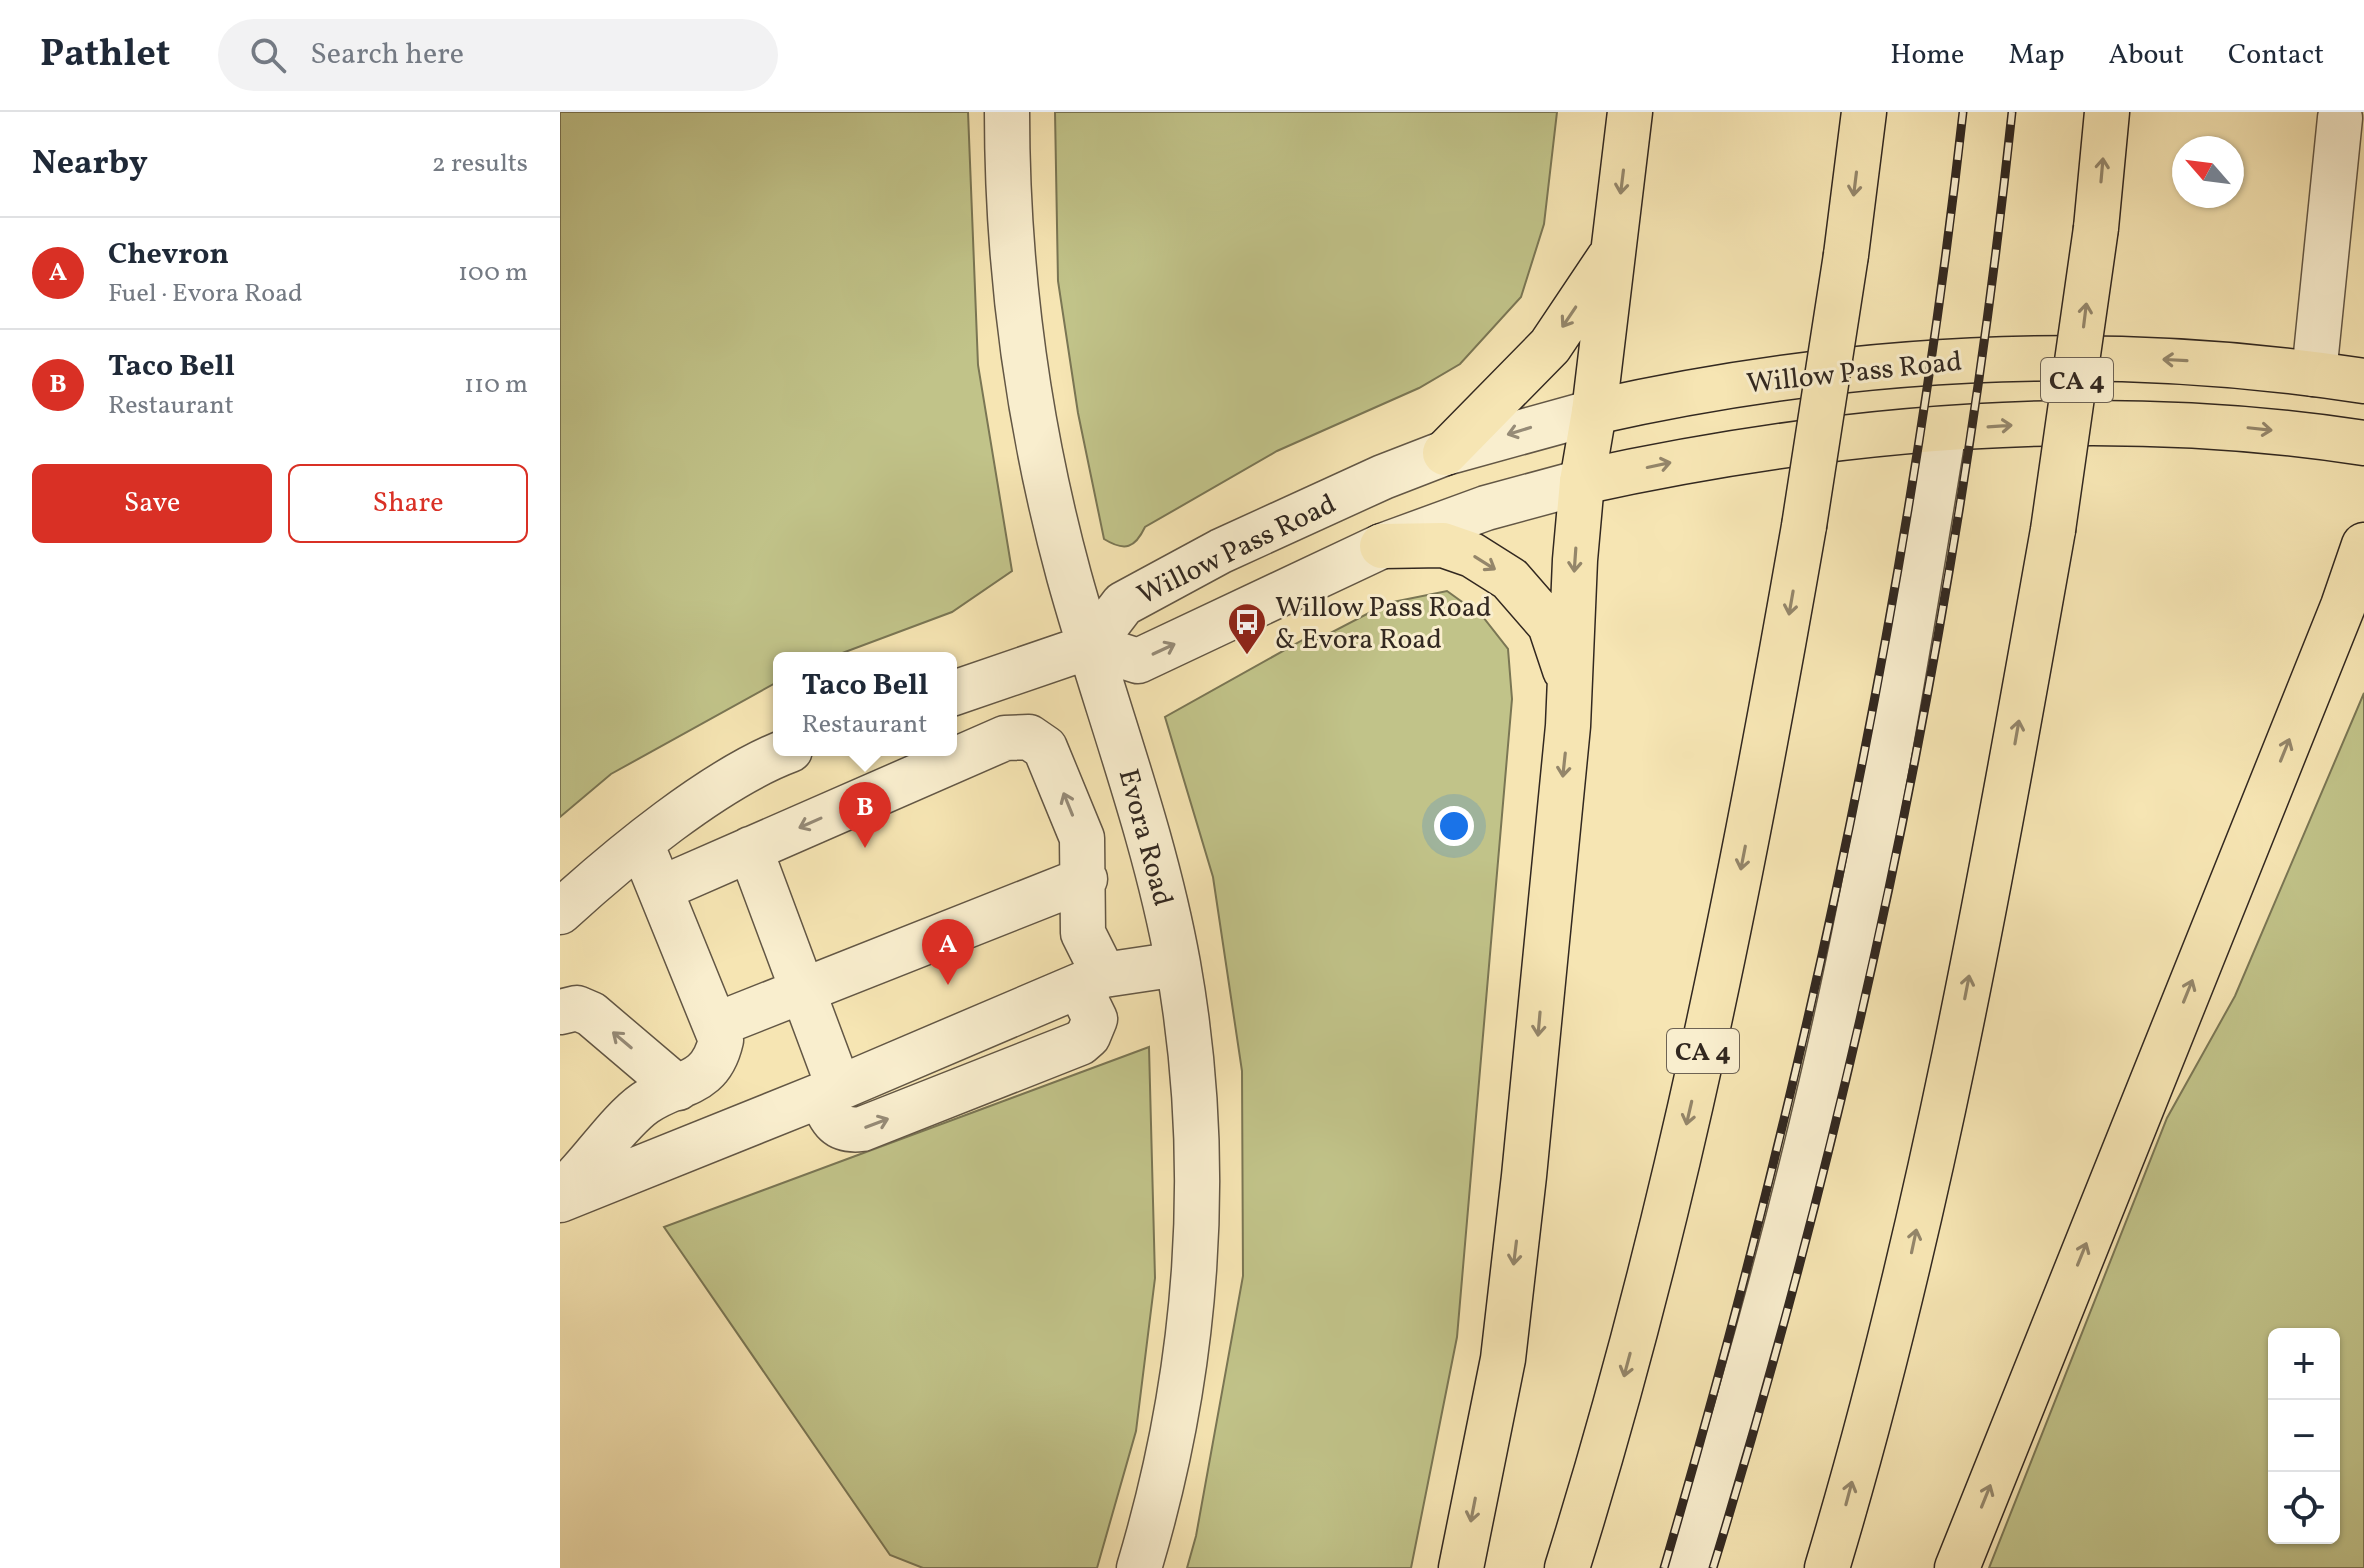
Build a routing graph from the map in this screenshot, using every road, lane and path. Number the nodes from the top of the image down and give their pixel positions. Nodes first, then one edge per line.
1 (1007, 112) edge
2 (1630, 112) edge
3 (1864, 112) edge
4 (2107, 112) edge
5 (2340, 118) dead end
6 (1613, 252) junction
7 (2314, 374) junction
8 (2364, 381) edge
9 (1594, 412) junction
10 (1944, 430) junction
11 (2364, 443) edge
12 (1445, 453) junction
13 (1582, 482) junction
14 (2364, 545) edge
15 (1382, 546) junction
16 (2353, 595) edge
17 (1091, 646) junction
18 (1571, 687) junction
19 (957, 692) edge
20 (779, 756) edge
21 (641, 843) junction
22 (750, 849) junction
23 (1085, 879) junction
24 (660, 889) junction
25 (560, 912) edge
26 (1178, 964) junction
27 (1091, 980) junction
28 (802, 990) junction
29 (560, 1012) edge
30 (716, 1025) junction
31 (678, 1088) junction
32 (830, 1092) junction
33 (571, 1195) edge
34 (1139, 1568) edge
35 (1461, 1568) edge
36 (1567, 1568) edge
37 (1689, 1568) edge
38 (1827, 1568) edge
39 (1957, 1568) edge

1 - 17 street, Evora Road
2 -> 6 main road
3 -> 36 main road, CA 4, bridge
38 -> 4 main road, CA 4, bridge
5 - 7 street
6 - 9 main road
6 -> 12 main road
7 - 8 main road, Willow Pass Road
7 -> 9 main road, Willow Pass Road
9 -> 12 street, Willow Pass Road
9 - 13 main road
10 -> 11 main road
13 -> 10 main road
10 - 37 street
12 - 17 street, Willow Pass Road
13 - 15 street
13 -> 18 main road
14 - 16 main road
17 -> 15 street
15 -> 18 main road
39 -> 16 main road
17 - 19 street
17 - 26 street, Evora Road
18 -> 35 main road
20 - 21 street
21 - 24 street
21 - 25 street
23 -> 22 street
22 - 24 street
22 - 28 street
23 - 27 street
23 - 28 street
24 - 30 street
26 - 27 street
26 - 34 street, Evora Road
27 - 32 street
28 - 30 street
28 - 32 street
31 -> 29 street
30 - 31 street
31 - 33 street
32 - 33 street

